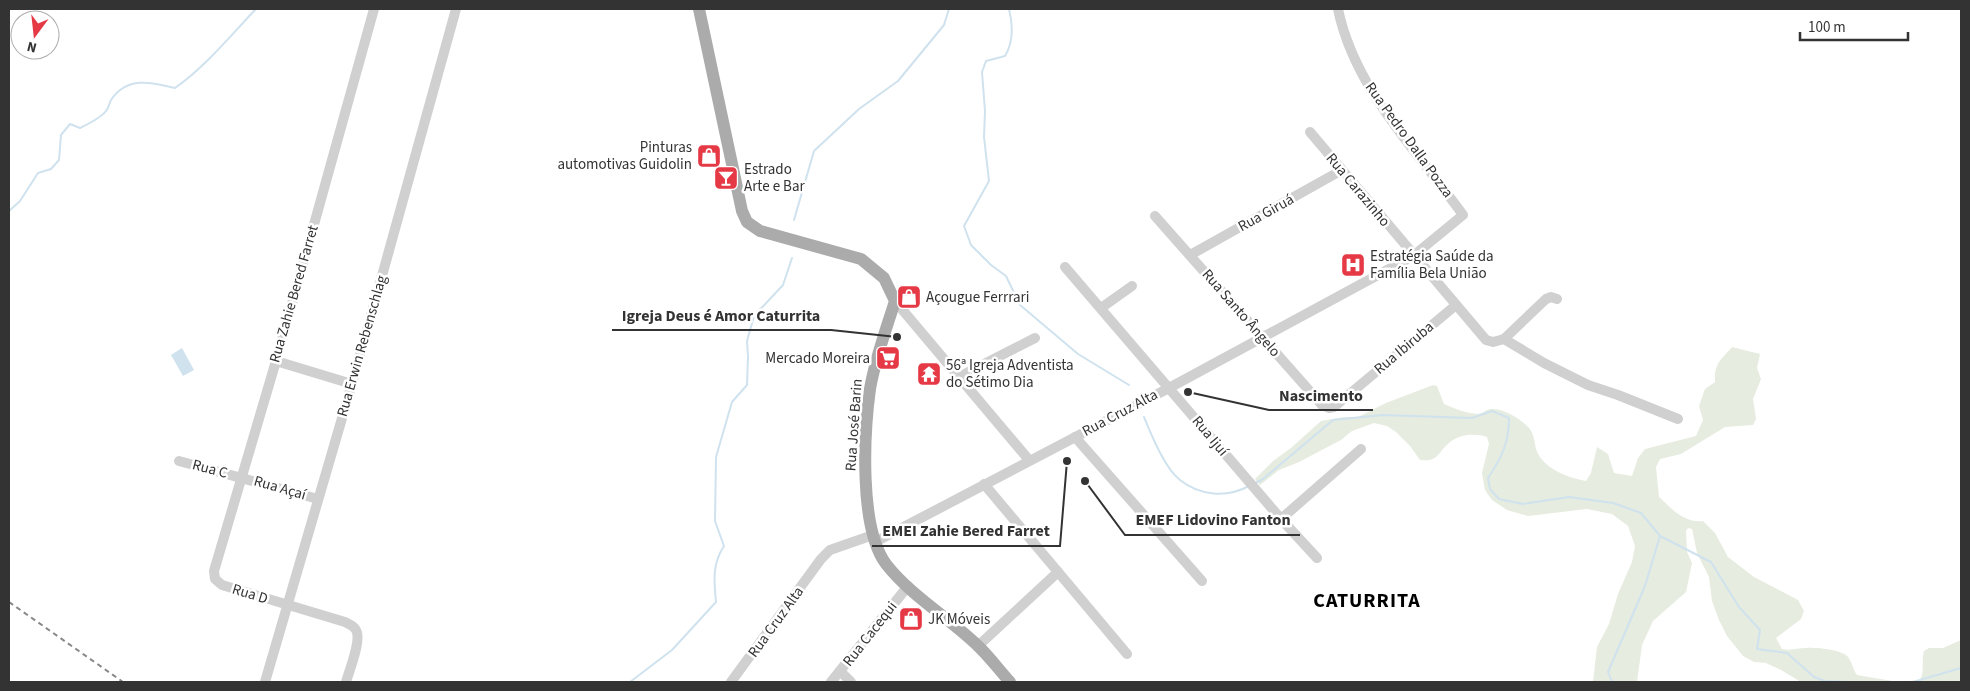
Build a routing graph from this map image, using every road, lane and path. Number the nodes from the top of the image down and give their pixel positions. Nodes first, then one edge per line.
1 (374, 9) edge
2 (456, 9) edge
3 (699, 9) edge
4 (1338, 9) edge
5 (1310, 132) dead end
6 (1342, 170) junction
7 (1463, 214) joint
8 (1155, 216) dead end
9 (1190, 255) junction
10 (1413, 256) junction
11 (1065, 267) dead end
12 (1132, 286) dead end
13 (1557, 299) dead end
14 (895, 301) junction
15 (1456, 305) junction
16 (1101, 308) junction
17 (1036, 338) dead end
18 (1262, 338) junction
19 (1504, 339) junction
20 (276, 361) junction
21 (959, 377) junction
22 (352, 384) junction
23 (1170, 388) junction
24 (1329, 408) joint
25 (1678, 419) dead end
26 (1075, 437) junction
27 (1360, 449) dead end
28 (1029, 460) junction
29 (179, 461) dead end
30 (241, 477) junction
31 (984, 484) junction
32 (318, 499) junction
33 (1281, 519) junction
34 (874, 539) junction
35 (1317, 558) dead end
36 (1058, 572) junction
37 (215, 579) joint
38 (1202, 581) dead end
39 (908, 586) junction
40 (287, 605) junction
41 (978, 646) junction
42 (1127, 654) dead end
43 (840, 671) junction
44 (1007, 681) edge
45 (264, 682) edge
46 (346, 682) edge
47 (731, 682) edge
48 (831, 682) edge
49 (851, 682) edge

1 - 20 street, Rua Zahie Bered Farret
2 - 22 street, Rua Erwin Rebenschlag
3 - 14 main road
4 - 7 street, Rua Pedro Dalla Pozza
5 - 6 street, Rua Carazinho
6 - 9 street, Rua Giruá
6 - 10 street, Rua Carazinho
7 - 10 street, Rua Cruz Alta
8 - 9 street, Rua Santo Ângelo
9 - 18 street, Rua Santo Ângelo
10 - 15 street, Rua Carazinho
10 - 18 street, Rua Cruz Alta
11 - 16 street, Rua Ijuí
12 - 16 street
13 - 19 street
14 - 21 street
14 - 34 main road, Rua José Barin
15 - 19 street, Rua Carazinho
15 - 24 street, Rua Ibiruba
16 - 23 street, Rua Ijuí
17 - 21 street
18 - 23 street, Rua Cruz Alta
18 - 24 street, Rua Santo Ângelo
19 - 25 street
20 - 22 street
20 - 30 street, Rua Zahie Bered Farret
21 - 28 street
22 - 32 street, Rua Erwin Rebenschlag
23 - 26 street, Rua Cruz Alta
23 - 33 street, Rua Ijuí
26 - 28 street, Rua Cruz Alta
26 - 38 street
27 - 33 street
28 - 31 street, Rua Cruz Alta
29 - 30 street, Rua C
30 - 32 street, Rua Açaí
30 - 37 street, Rua Zahie Bered Farret
31 - 34 street, Rua Cruz Alta
31 - 36 street
32 - 40 street, Rua Erwin Rebenschlag
33 - 35 street, Rua Ijuí
34 - 39 main road, Rua José Barin
34 - 47 street, Rua Cruz Alta
36 - 41 street
36 - 42 street
37 - 40 street, Rua D
39 - 41 main road, Rua José Barin
39 - 43 street, Rua Cacequi
40 - 45 street, Rua Erwin Rebenschlag
40 - 46 street, Rua D
41 - 44 main road, Rua José Barin
43 - 48 street, Rua Cacequi
43 - 49 street

